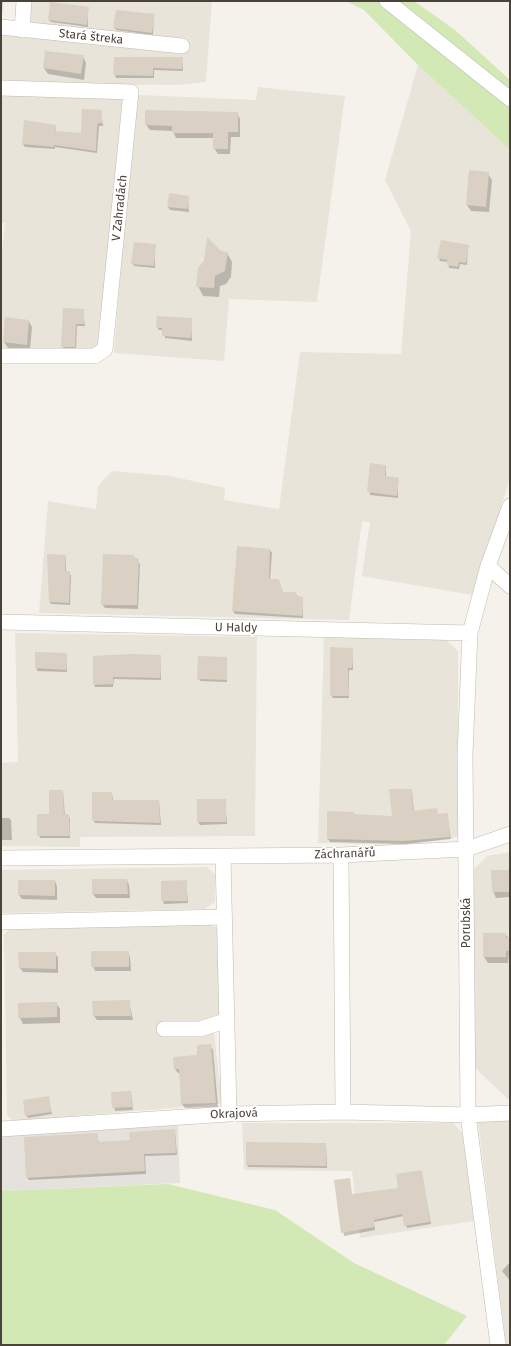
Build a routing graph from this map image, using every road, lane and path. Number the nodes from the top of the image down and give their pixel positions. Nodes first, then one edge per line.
1 (24, 1) edge
2 (387, 1) edge
3 (1, 27) edge
4 (22, 30) junction
5 (182, 46) dead end
6 (1, 88) edge
7 (510, 98) edge
8 (1, 356) edge
9 (510, 506) edge
10 (488, 566) junction
11 (510, 586) edge
12 (1, 622) edge
13 (470, 633) junction
14 (510, 834) edge
15 (467, 849) junction
16 (341, 855) junction
17 (223, 857) junction
18 (1, 858) edge
19 (224, 917) junction
20 (1, 922) edge
21 (225, 1021) junction
22 (164, 1029) dead end
23 (343, 1112) junction
24 (510, 1113) edge
25 (229, 1114) junction
26 (468, 1115) junction
27 (1, 1129) edge
28 (498, 1345) edge

1 - 4 street
2 - 7 street
3 - 4 street, Stará štreka
4 - 5 street, Stará štreka
6 - 8 street, V Zahradách
9 - 10 street, Porubská
10 - 11 street
10 - 13 street, Porubská
12 - 13 street, U Haldy
13 - 15 street, Porubská
14 - 15 street, Záchranářů
15 - 16 street, Záchranářů
15 - 26 street, Porubská
16 - 17 street, Záchranářů
16 - 23 street
17 - 18 street, Záchranářů
17 - 19 street
19 - 20 street
19 - 21 street
21 - 22 street
21 - 25 street
23 - 25 street, Okrajová
23 - 26 street, Okrajová
24 - 26 street, Okrajová
25 - 27 street, Okrajová
26 - 28 street, Porubská

